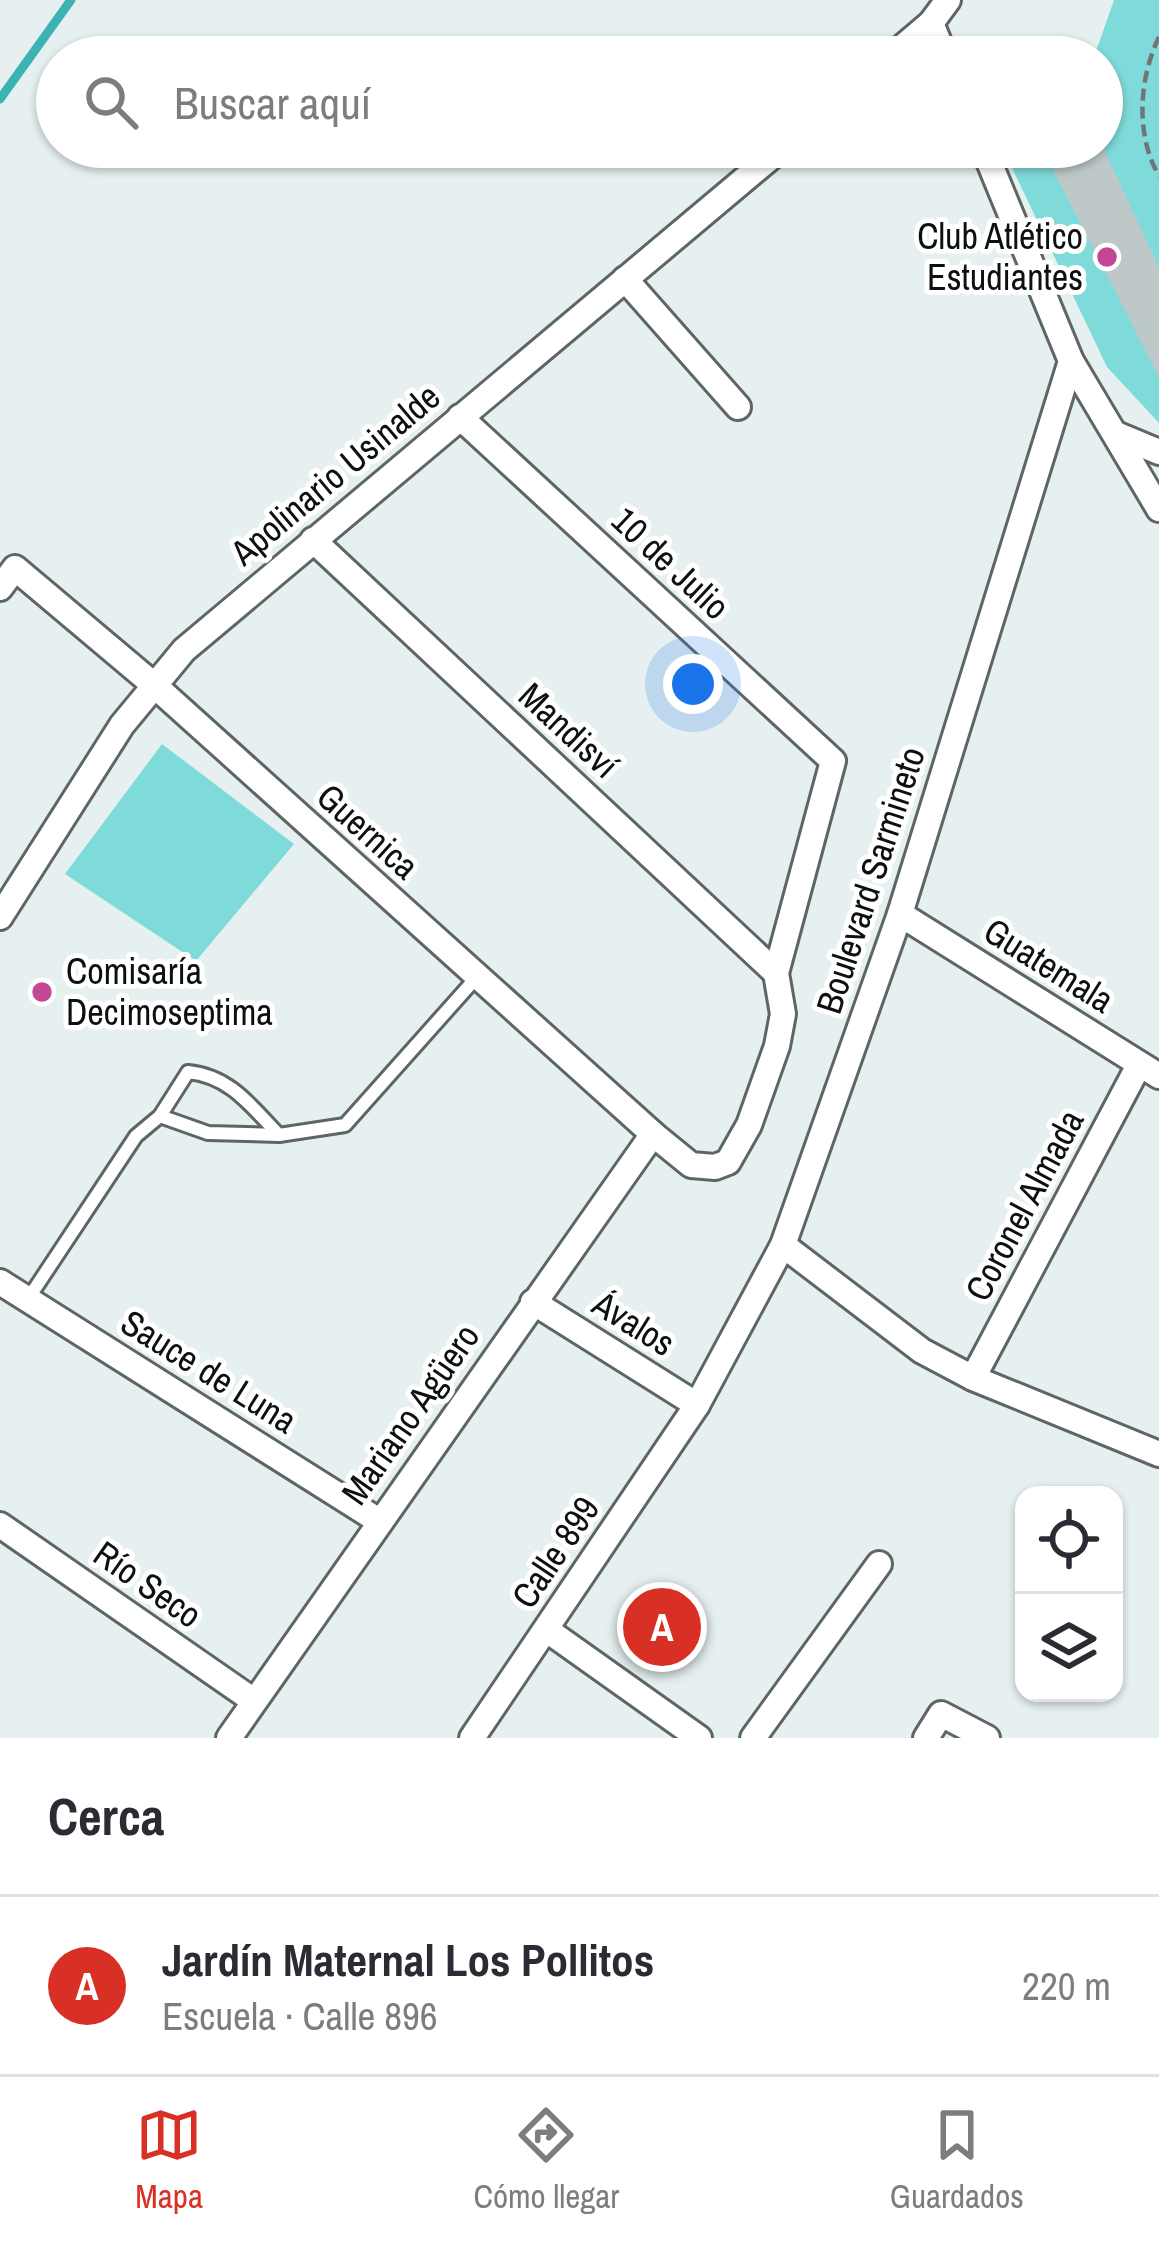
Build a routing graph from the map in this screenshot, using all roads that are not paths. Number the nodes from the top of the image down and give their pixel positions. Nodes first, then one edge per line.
1 (948, 0) edge
2 (931, 23) junction
3 (916, 36) edge
4 (936, 36) edge
5 (758, 168) edge
6 (991, 168) edge
7 (625, 279) junction
8 (1071, 361) junction
9 (738, 406) dead end
10 (460, 417) junction
11 (1116, 434) junction
12 (1159, 452) edge
13 (1159, 509) edge
14 (313, 540) junction
15 (0, 588) edge
16 (154, 686) junction
17 (900, 914) junction
18 (0, 917) edge
19 (776, 973) junction
20 (476, 978) junction
21 (1149, 1070) edge
22 (160, 1116) junction
23 (653, 1134) junction
24 (279, 1136) junction
25 (783, 1245) junction
26 (0, 1282) edge
27 (28, 1300) junction
28 (532, 1302) junction
29 (974, 1378) junction
30 (697, 1405) junction
31 (1159, 1454) edge
32 (379, 1521) junction
33 (0, 1526) edge
34 (879, 1564) dead end
35 (547, 1630) junction
36 (254, 1701) junction
37 (230, 1738) edge
38 (472, 1738) edge
39 (699, 1738) edge
40 (753, 1738) edge
41 (926, 1738) edge
42 (987, 1738) edge

1 - 2 street
2 - 3 street
2 - 4 street
5 - 7 street, Apolinario Usinalde
6 - 8 street
7 - 9 street
7 - 10 street, Apolinario Usinalde
8 - 11 street
8 - 17 street, Boulevard Sarmineto
10 - 14 street, Apolinario Usinalde
10 - 19 street, 10 de Julio
11 - 12 street
11 - 13 street
14 - 16 street, Apolinario Usinalde
14 - 19 street, Mandisví
15 - 16 street, Guernica
16 - 18 street, Apolinario Usinalde
16 - 20 street, Guernica
17 - 21 street, Guatemala
17 - 25 street, Boulevard Sarmineto
19 - 23 street, Guernica
20 - 23 street, Guernica
20 - 24 lane
21 - 29 street, Coronel Almada
22 - 24 lane
22 - 24 lane
22 - 27 lane
23 - 28 street, Mariano Agüero
25 - 29 street
25 - 30 street, Boulevard Sarmineto
26 - 27 street, Sauce de Luna
27 - 32 street, Sauce de Luna
28 - 30 street, Ávalos
28 - 32 street, Mariano Agüero
29 - 31 street
30 - 35 street, Calle 899
32 - 36 street, Mariano Agüero
33 - 36 street, Río Seco
34 - 40 street
35 - 38 street, Calle 899
35 - 39 street
36 - 37 street, Mariano Agüero
41 - 42 street

